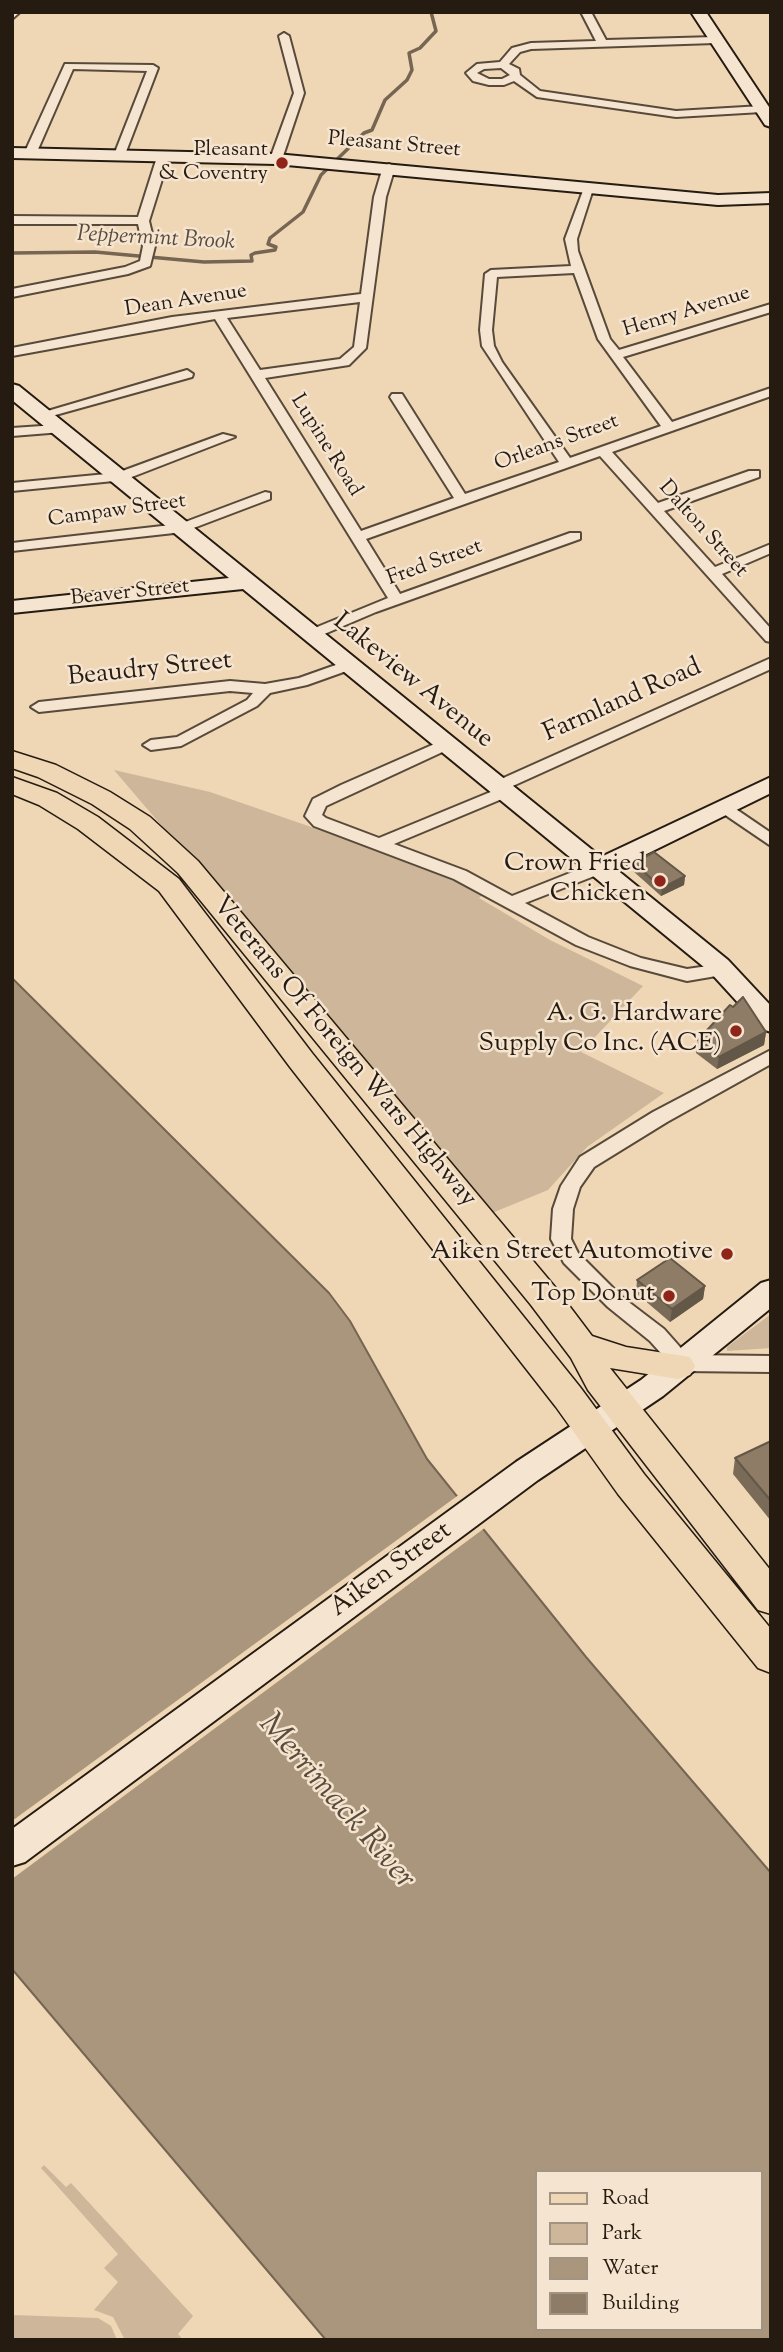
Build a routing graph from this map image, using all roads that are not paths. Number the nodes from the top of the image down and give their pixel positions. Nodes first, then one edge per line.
1 (586, 12) edge
2 (698, 12) edge
3 (284, 36) dead end
4 (715, 40) junction
5 (602, 43) junction
6 (503, 65) junction
7 (515, 76) junction
8 (766, 116) edge
9 (12, 153) edge
10 (30, 153) junction
11 (120, 155) junction
12 (163, 157) junction
13 (276, 159) junction
14 (389, 167) junction
15 (590, 188) junction
16 (771, 198) edge
17 (718, 200) junction
18 (771, 216) edge
19 (12, 220) edge
20 (143, 221) junction
21 (579, 269) junction
22 (12, 293) edge
23 (368, 297) junction
24 (771, 308) edge
25 (219, 315) junction
26 (12, 352) edge
27 (615, 355) junction
28 (187, 374) dead end
29 (256, 375) junction
30 (12, 390) edge
31 (771, 392) edge
32 (397, 397) dead end
33 (41, 415) junction
34 (668, 426) junction
35 (57, 429) junction
36 (12, 432) edge
37 (228, 437) dead end
38 (602, 450) junction
39 (566, 462) junction
40 (754, 474) dead end
41 (119, 477) junction
42 (12, 487) edge
43 (265, 496) dead end
44 (462, 500) junction
45 (655, 509) junction
46 (183, 528) junction
47 (575, 536) dead end
48 (357, 537) junction
49 (12, 547) edge
50 (771, 548) edge
51 (712, 573) junction
52 (249, 582) junction
53 (397, 600) junction
54 (12, 607) edge
55 (310, 635) junction
56 (771, 638) edge
57 (771, 663) edge
58 (347, 666) junction
59 (265, 689) junction
60 (39, 707) dead end
61 (151, 745) dead end
62 (445, 746) junction
63 (12, 759) edge
64 (771, 784) edge
65 (12, 785) edge
66 (499, 790) junction
67 (724, 806) junction
68 (771, 841) edge
69 (380, 844) junction
70 (596, 869) junction
71 (512, 902) junction
72 (722, 970) junction
73 (771, 1023) edge
74 (771, 1056) edge
75 (771, 1291) edge
76 (579, 1345) junction
77 (680, 1364) junction
78 (771, 1364) edge
79 (621, 1408) junction
80 (590, 1428) junction
81 (771, 1599) edge
82 (771, 1657) edge
83 (12, 1850) edge

1 - 5 street
2 - 4 main road
3 - 13 street
4 - 5 street
4 - 8 main road
5 - 6 street
6 - 7 street
6 - 7 street
7 - 8 street
9 - 10 main road, Pleasant Street
10 - 11 main road, Pleasant Street
10 - 11 street
11 - 12 main road, Pleasant Street
12 - 13 main road, Pleasant Street
12 - 20 street
13 - 14 main road, Pleasant Street
14 - 15 main road, Pleasant Street
14 - 23 street
15 - 17 main road, Pleasant Street
15 - 21 street
16 - 17 main road, Pleasant Street
17 - 18 main road
19 - 20 street
20 - 22 street
21 - 27 street
21 - 39 street
23 - 25 street, Dean Avenue
23 - 29 street
24 - 27 street, Henry Avenue
25 - 26 street, Dean Avenue
25 - 29 street, Lupine Road
27 - 34 street
28 - 33 street
29 - 48 street, Lupine Road
30 - 33 main road, Lakeview Avenue
31 - 34 street, Orleans Street
32 - 44 street
33 - 35 main road, Lakeview Avenue
34 - 38 street, Orleans Street
35 - 36 street
35 - 41 main road, Lakeview Avenue
37 - 41 street
38 - 39 street, Orleans Street
38 - 45 street, Dalton Street
39 - 44 street, Orleans Street
40 - 45 street
41 - 42 street
41 - 46 main road, Lakeview Avenue
43 - 46 street, Campaw Street
44 - 48 street, Orleans Street
45 - 51 street, Dalton Street
46 - 49 street, Campaw Street
46 - 52 main road, Lakeview Avenue
47 - 53 street, Fred Street
48 - 53 street, Lupine Road
50 - 51 street
51 - 56 street, Dalton Street
52 - 54 main road, Beaver Street
52 - 55 main road, Lakeview Avenue
53 - 55 street, Fred Street
55 - 58 main road, Lakeview Avenue
57 - 66 street, Farmland Road
58 - 59 street
58 - 62 main road, Lakeview Avenue
59 - 60 street, Beaudry Street
59 - 61 street
62 - 66 main road, Lakeview Avenue
62 - 69 street
63 - 76 main road, Veterans Of Foreign Wars Highway
64 - 67 main road
65 - 80 main road, Veterans Of Foreign Wars Highway
66 - 69 street, Farmland Road
66 - 70 main road, Lakeview Avenue
67 - 68 street
67 - 70 main road
69 - 71 street
70 - 71 street
70 - 72 main road, Lakeview Avenue
71 - 72 street
72 - 73 main road, Lakeview Avenue
74 - 77 street
75 - 77 main road, Aiken Street
76 - 77 main road
76 - 79 main road, Veterans Of Foreign Wars Highway
77 - 78 street
77 - 79 main road, Aiken Street
79 - 80 main road, Aiken Street
79 - 81 main road
80 - 82 main road
80 - 83 main road, Aiken Street

